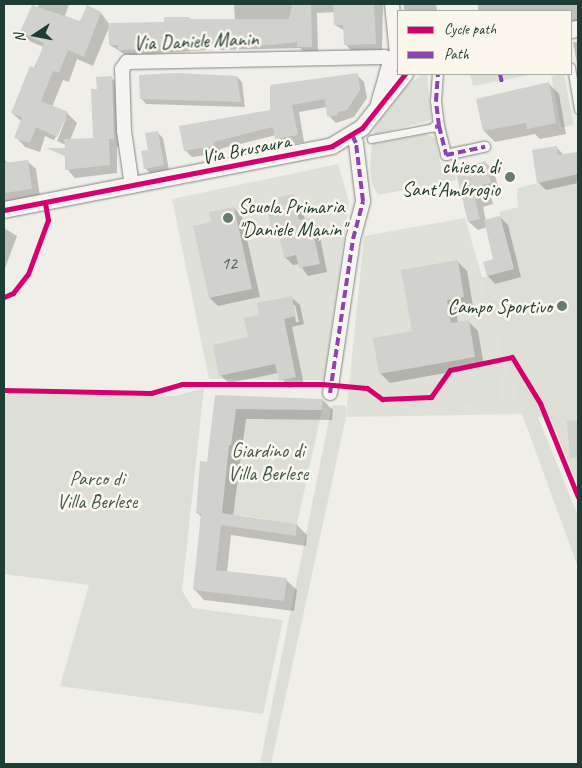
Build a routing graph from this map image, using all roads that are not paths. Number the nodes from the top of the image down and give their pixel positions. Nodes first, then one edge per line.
1 (392, 4) edge
2 (394, 58) edge
3 (397, 73) edge
4 (572, 74) edge
5 (404, 75) edge
6 (438, 75) edge
7 (379, 105) junction
8 (578, 109) edge
9 (437, 127) junction
10 (352, 135) junction
11 (371, 139) dead end
12 (486, 147) dead end
13 (132, 186) junction
14 (4, 210) edge
15 (330, 393) dead end

1 - 2 street
2 - 3 street, Via Brusaura
2 - 7 street, Via Brusaura
2 - 13 street, Via Daniele Manin
4 - 8 lane
5 - 7 street, Via Brusaura
6 - 9 street
7 - 10 street, Via Brusaura
9 - 11 lane
9 - 12 street
10 - 13 street, Via Brusaura
10 - 15 street
13 - 14 street, Via Brusaura

